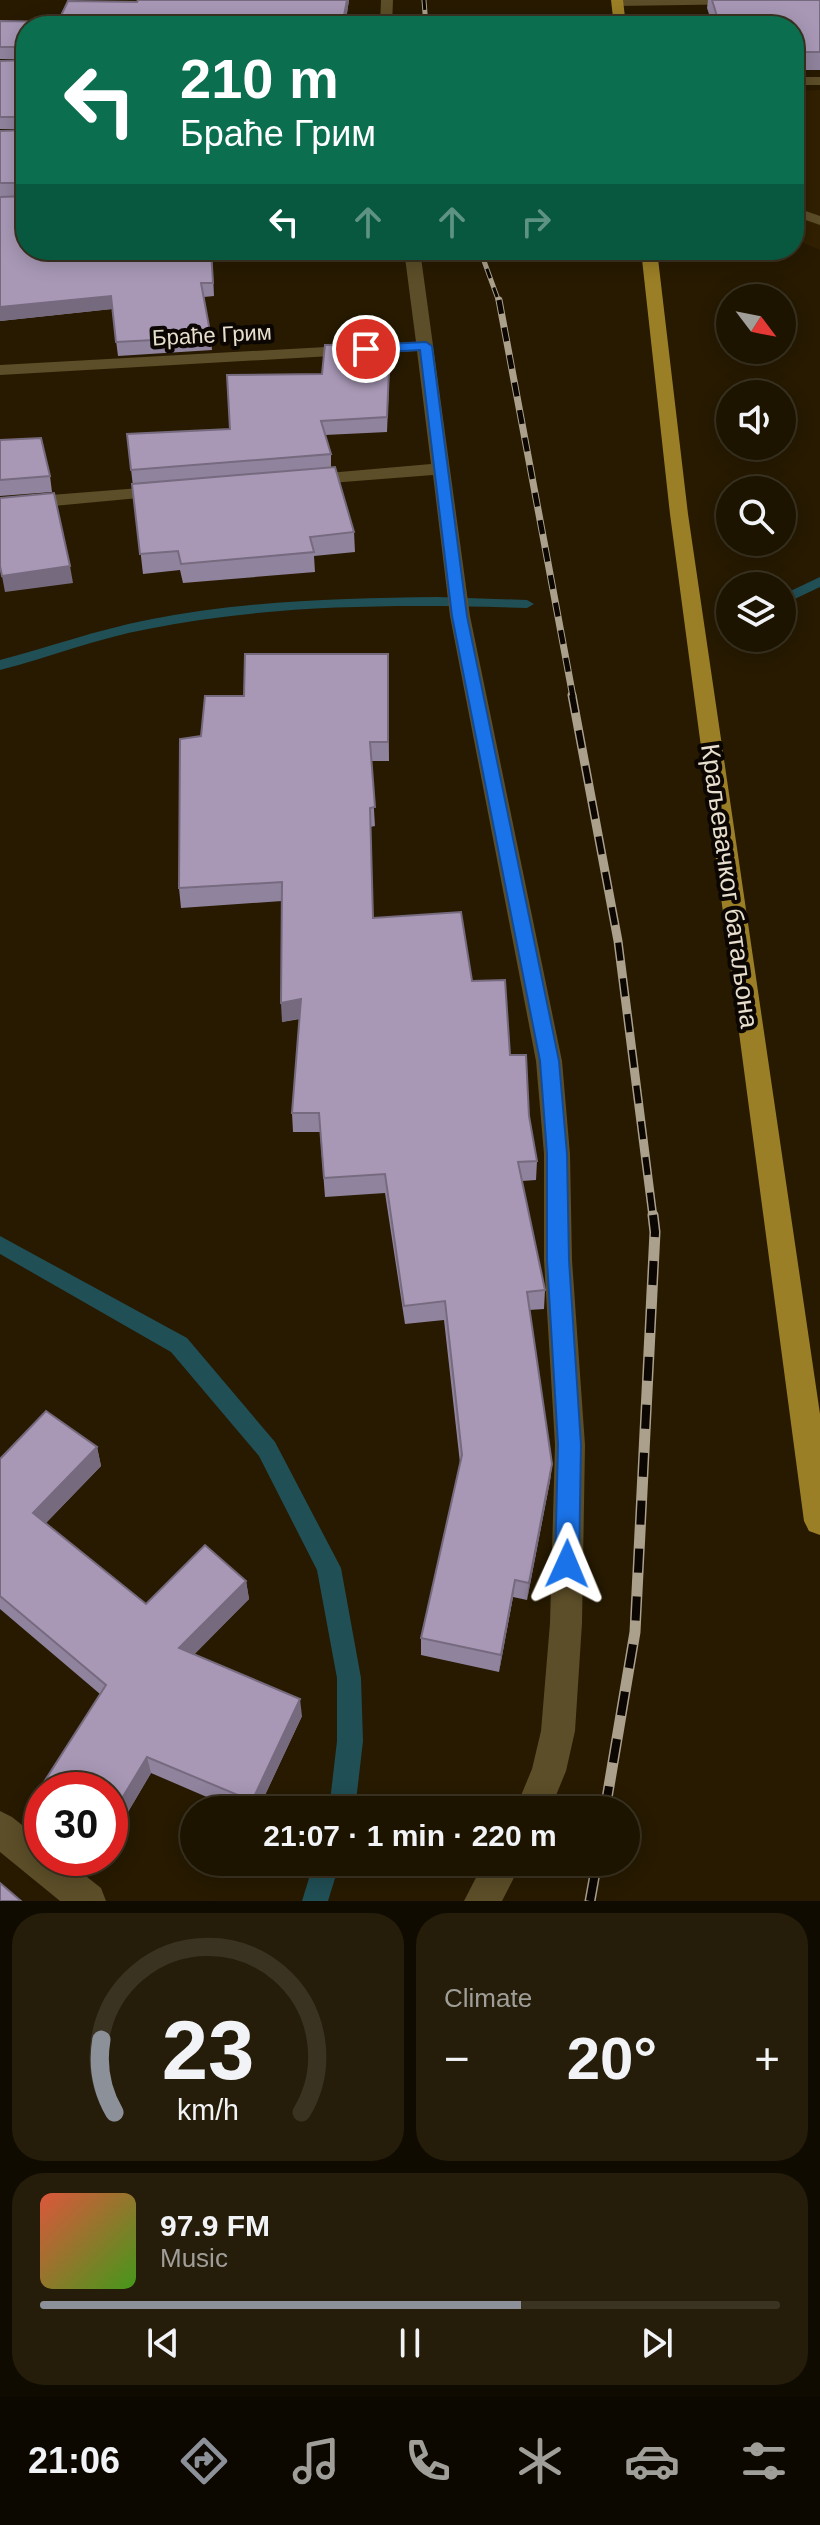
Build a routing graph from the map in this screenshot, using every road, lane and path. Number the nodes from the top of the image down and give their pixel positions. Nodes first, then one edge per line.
1 (753, 0) edge
2 (617, 1) edge
3 (413, 260) edge
4 (650, 260) edge
5 (426, 346) junction
6 (0, 370) edge
7 (441, 469) junction
8 (284, 482) edge
9 (189, 490) edge
10 (0, 505) edge
11 (820, 1521) edge
12 (538, 1796) edge
13 (0, 1829) edge
14 (496, 1876) edge
15 (88, 1901) edge
16 (482, 1901) edge

1 - 2 street
3 - 5 street
4 - 11 main road, Краљевачког батаљона
5 - 6 street, Браће Грим
5 - 7 street
7 - 8 street
7 - 12 street
9 - 10 street
13 - 15 street
14 - 16 street

